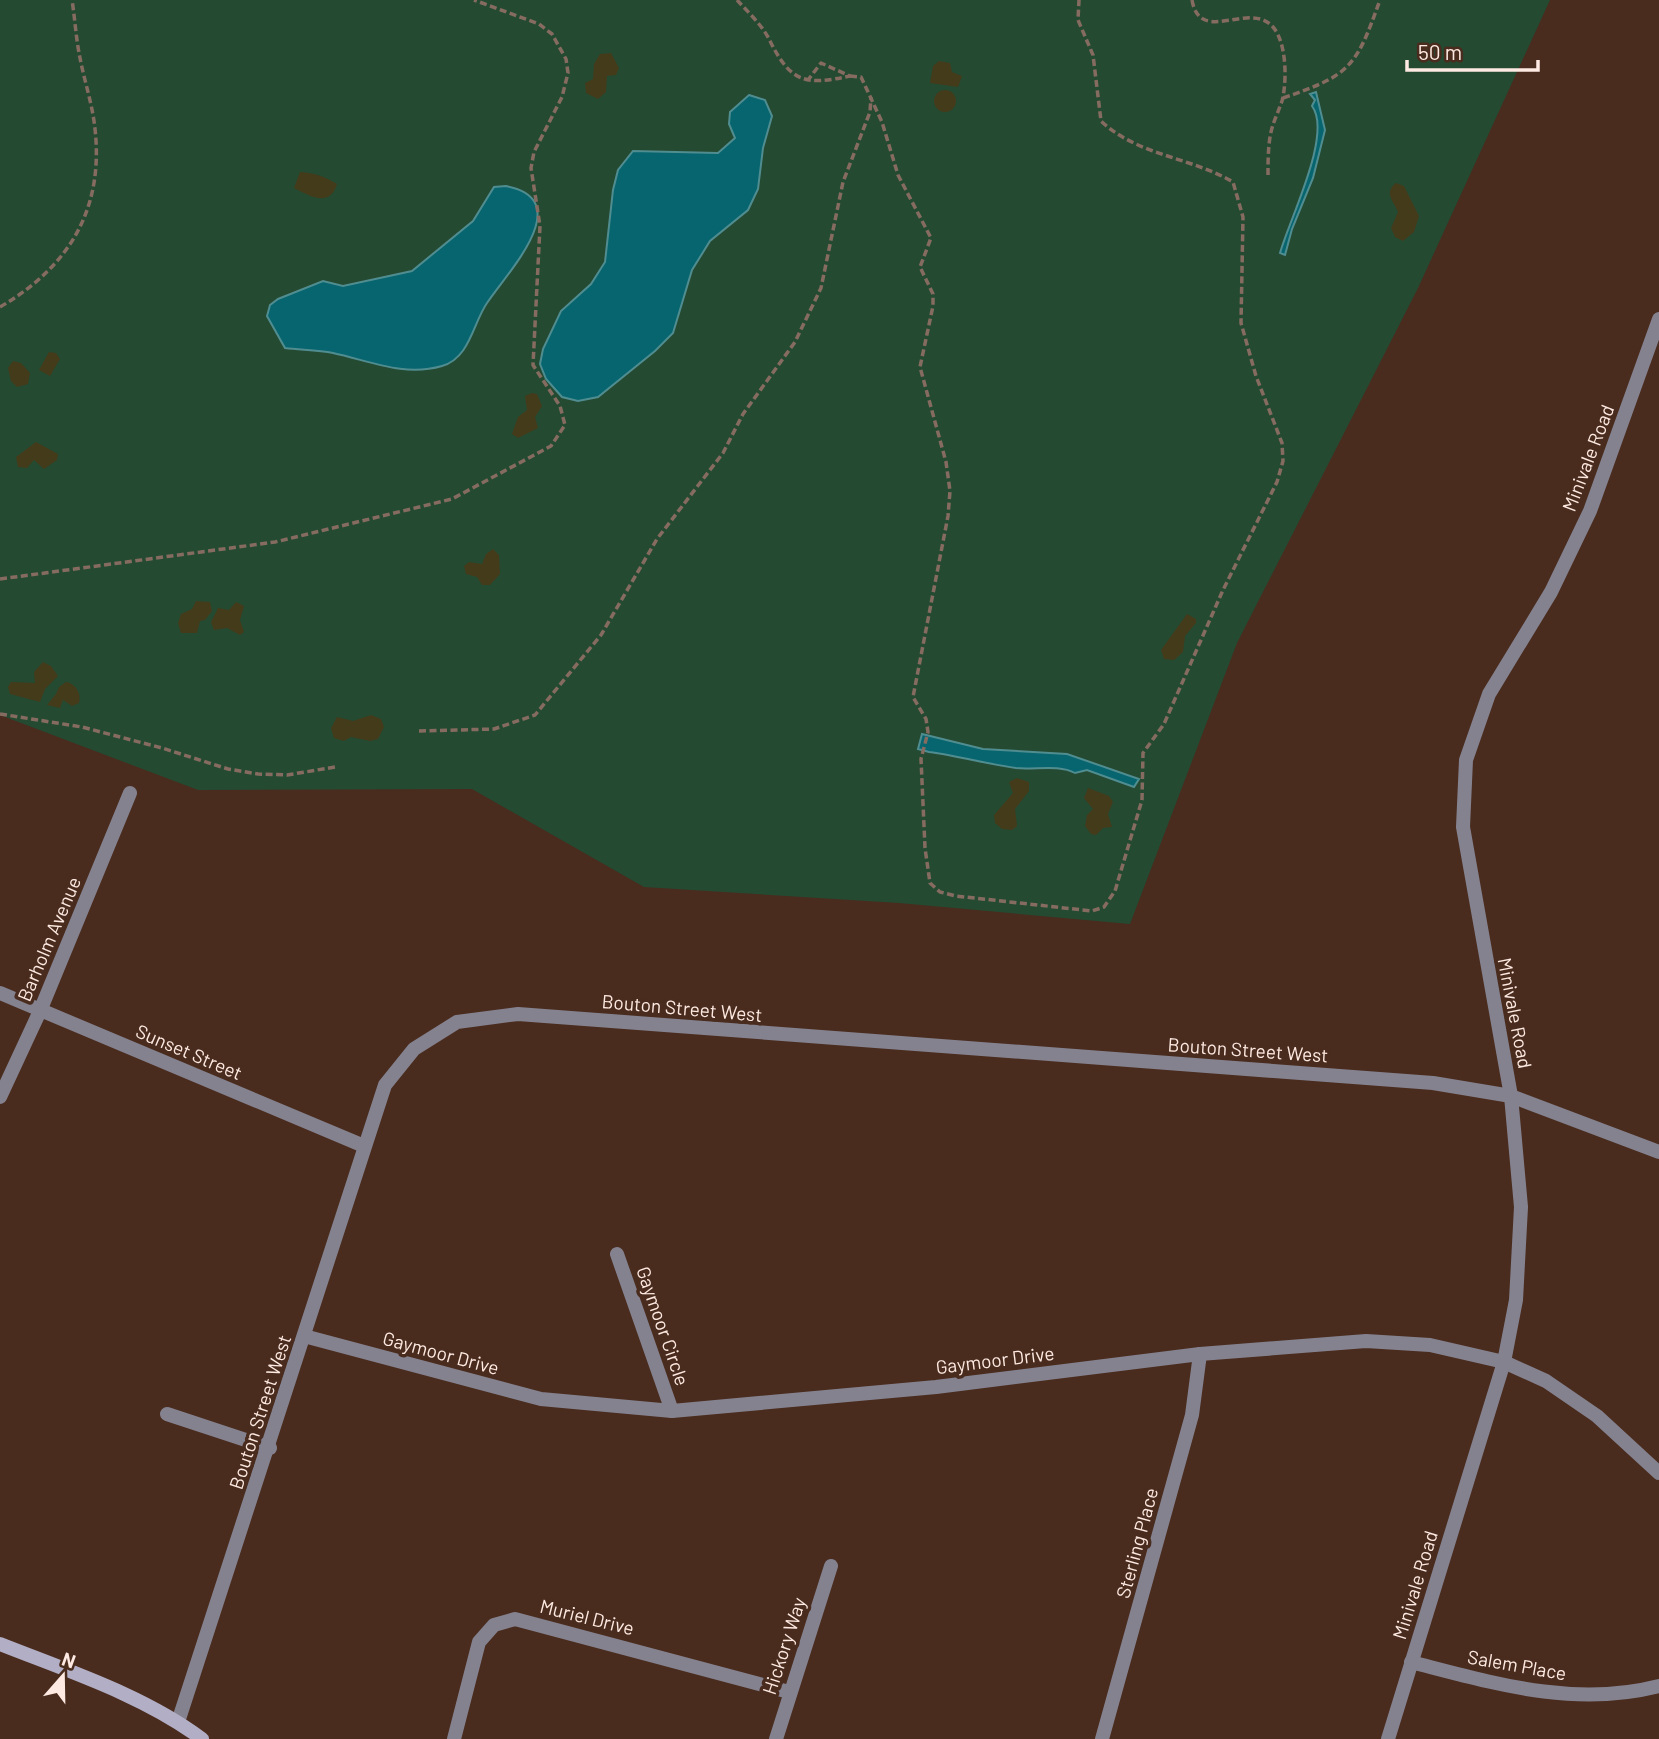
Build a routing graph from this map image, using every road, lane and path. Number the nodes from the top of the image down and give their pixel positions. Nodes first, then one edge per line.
1 (72, 0) edge
2 (474, 0) edge
3 (737, 0) edge
4 (1079, 0) edge
5 (1192, 0) edge
6 (1380, 0) edge
7 (850, 76) junction
8 (808, 80) junction
9 (872, 95) junction
10 (1283, 98) junction
11 (1268, 176) dead end
12 (0, 307) edge
13 (1659, 319) edge
14 (0, 579) edge
15 (0, 714) edge
16 (419, 731) dead end
17 (335, 767) dead end
18 (130, 793) dead end
19 (0, 993) edge
20 (40, 1011) junction
21 (1511, 1096) junction
22 (0, 1097) edge
23 (364, 1146) junction
24 (1659, 1152) edge
25 (617, 1254) dead end
26 (304, 1336) junction
27 (1199, 1354) junction
28 (1504, 1362) junction
29 (673, 1411) junction
30 (167, 1414) dead end
31 (270, 1448) junction
32 (1659, 1473) edge
33 (831, 1566) dead end
34 (0, 1644) edge
35 (1411, 1662) junction
36 (1659, 1686) edge
37 (789, 1692) junction
38 (178, 1722) junction
39 (201, 1739) edge
40 (454, 1739) edge
41 (776, 1739) edge
42 (1102, 1739) edge
43 (1388, 1739) edge

1 - 12 path
2 - 14 path
3 - 8 path
4 - 9 path
5 - 10 path
6 - 10 path
7 - 8 path
7 - 8 path
7 - 9 path
9 - 16 path
10 - 11 path
13 - 21 street, Minivale Road
15 - 17 path
18 - 20 street, Barholm Avenue
19 - 20 street, Sunset Street
20 - 22 street, Barholm Avenue
20 - 23 street, Sunset Street
21 - 23 street, Bouton Street West
21 - 24 street, Bouton Street West
21 - 28 street, Minivale Road
23 - 26 street, Bouton Street West
25 - 29 street, Gaymoor Circle
26 - 29 street, Gaymoor Drive
26 - 31 street, Bouton Street West
27 - 28 street, Gaymoor Drive
27 - 29 street, Gaymoor Drive
27 - 42 street, Sterling Place
28 - 32 street, Gaymoor Drive
28 - 35 street, Minivale Road
30 - 31 street
31 - 38 street, Bouton Street West
33 - 37 street, Hickory Way
34 - 38 main road
35 - 36 street, Salem Place
35 - 43 street, Minivale Road
37 - 40 street, Muriel Drive
37 - 41 street, Hickory Way
38 - 39 main road

